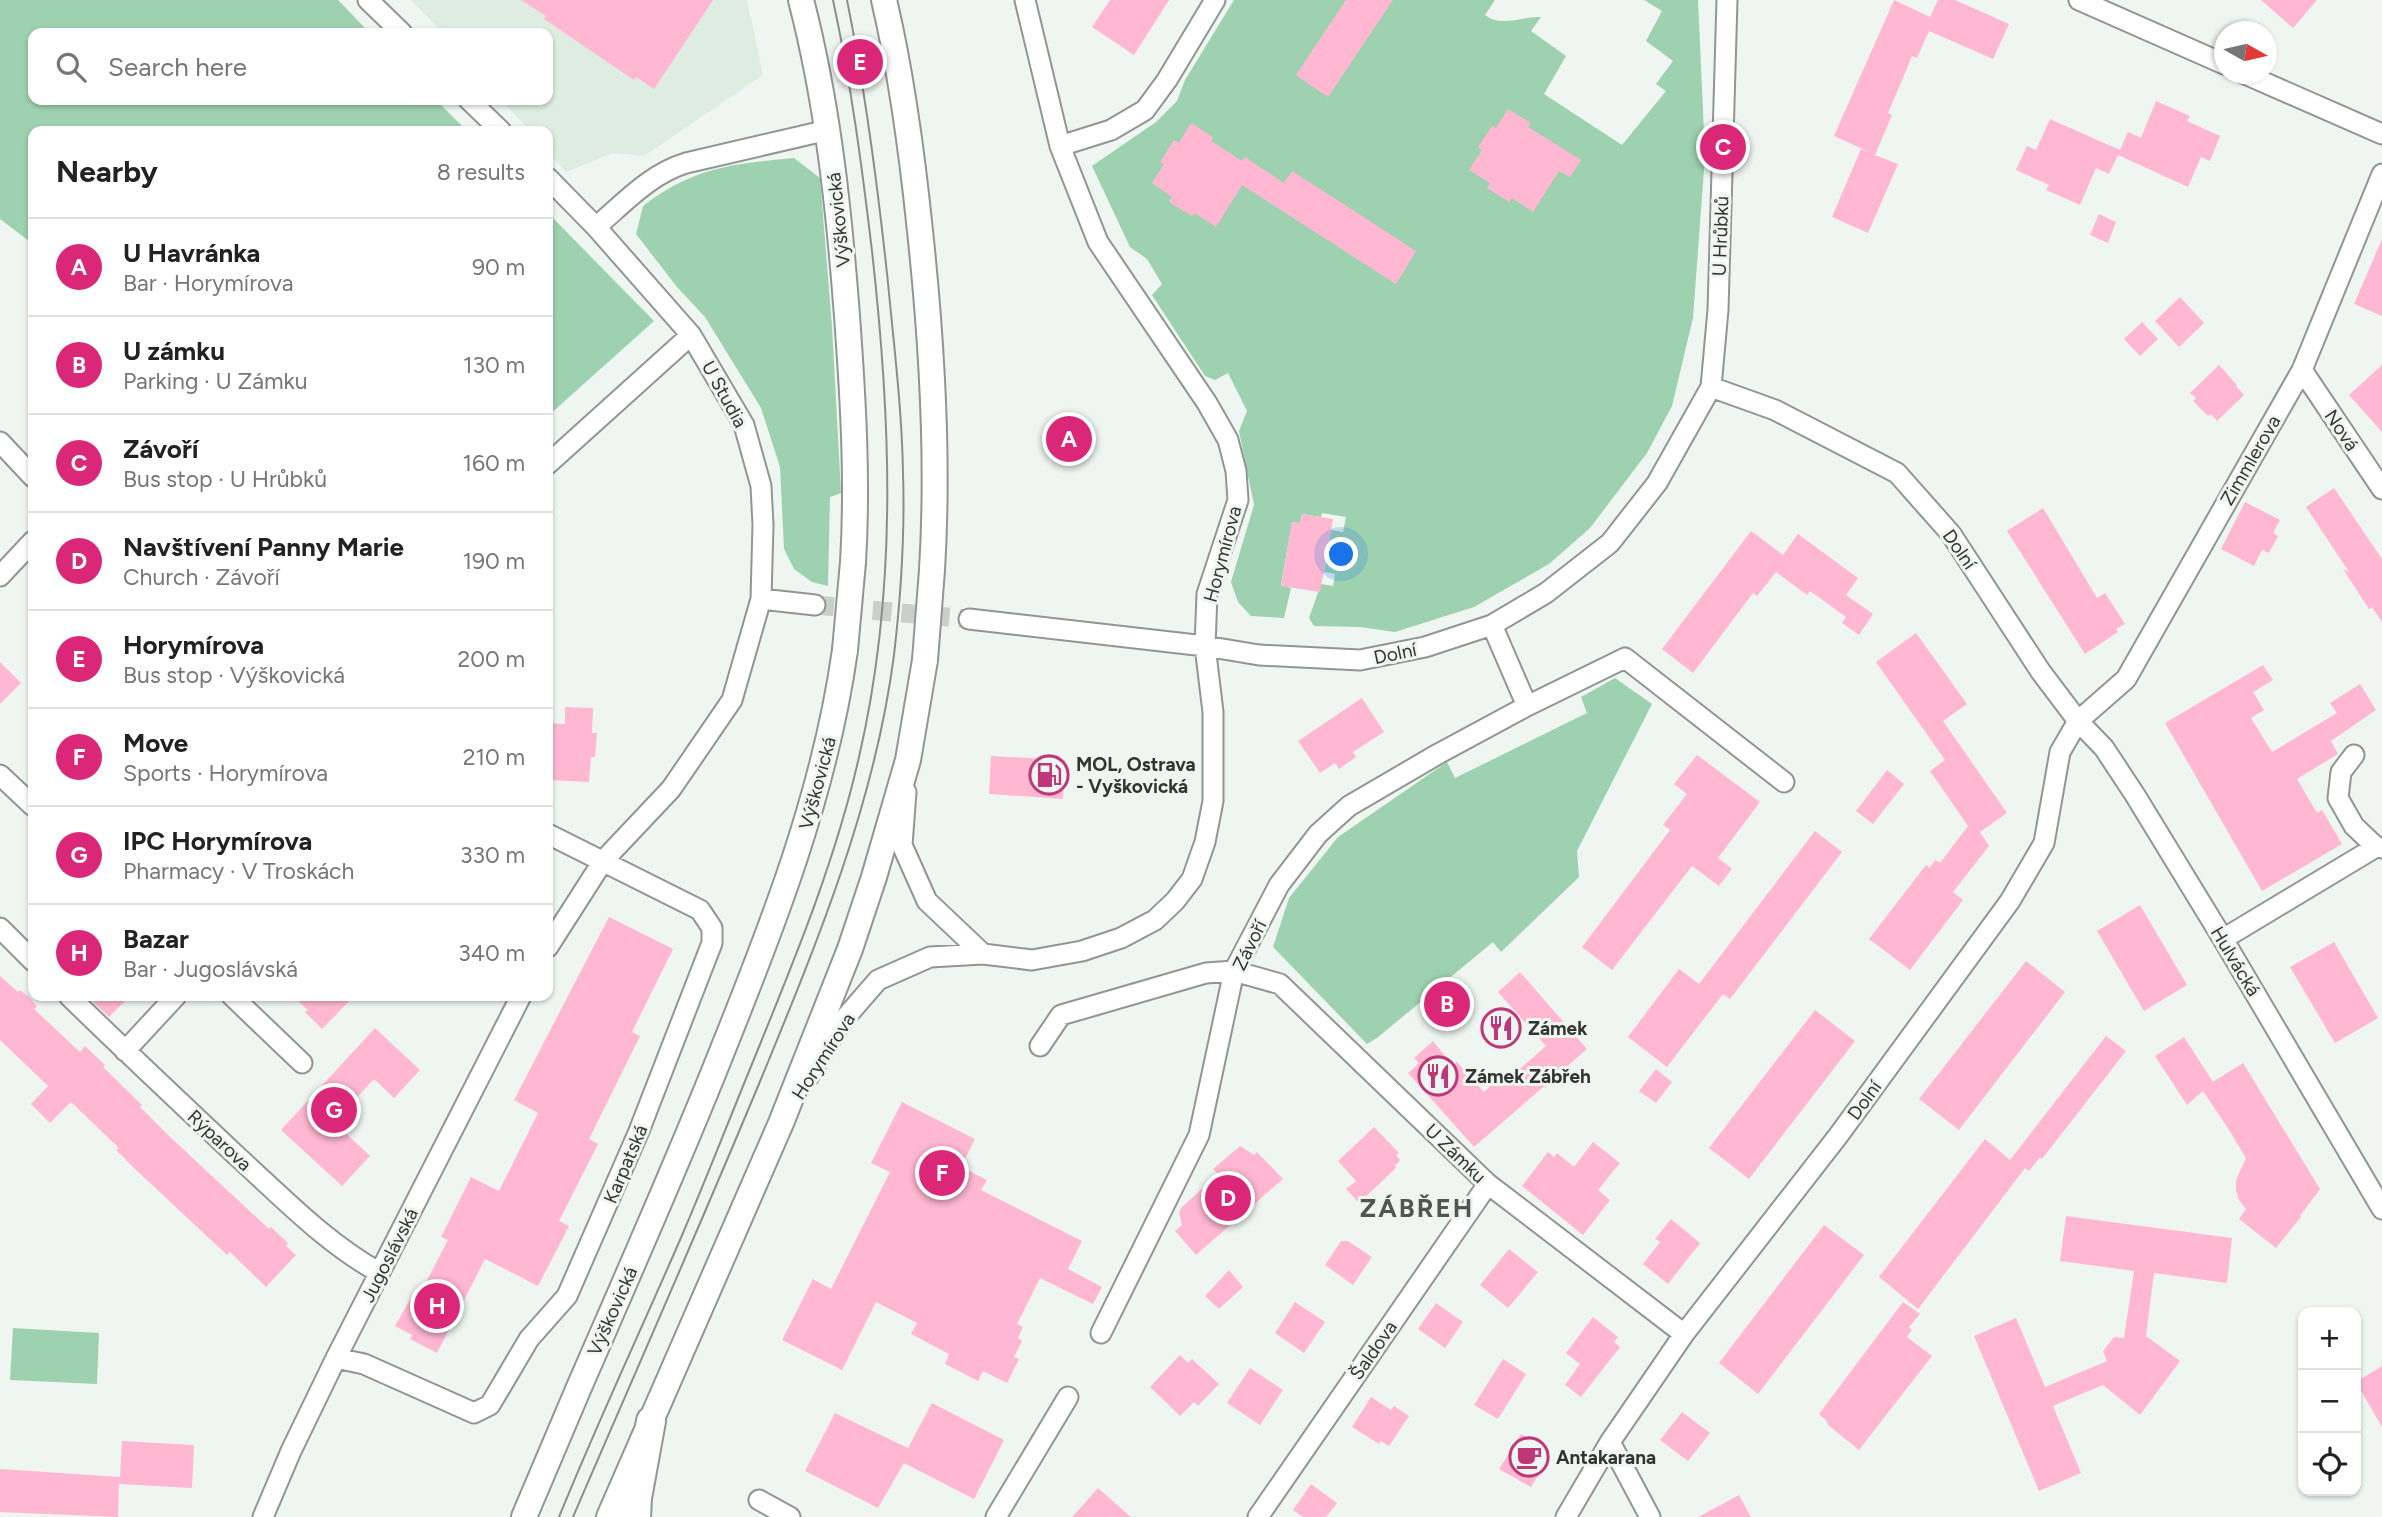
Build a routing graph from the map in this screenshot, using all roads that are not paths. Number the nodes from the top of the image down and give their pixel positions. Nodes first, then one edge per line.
1 (368, 0) edge
2 (801, 0) edge
3 (884, 0) edge
4 (1025, 0) edge
5 (1214, 0) edge
6 (1727, 0) edge
7 (2079, 0) edge
8 (397, 28) edge
9 (2214, 60) edge
10 (2268, 84) edge
11 (474, 105) edge
12 (496, 126) edge
13 (828, 130) junction
14 (2382, 134) edge
15 (1060, 146) junction
16 (2382, 177) edge
17 (553, 183) edge
18 (596, 227) junction
19 (691, 335) junction
20 (2302, 370) junction
21 (1711, 387) junction
22 (0, 442) edge
23 (553, 459) edge
24 (28, 472) edge
25 (2382, 489) edge
26 (28, 546) edge
27 (0, 576) edge
28 (761, 599) junction
29 (815, 605) tunnel mouth
30 (969, 618) tunnel mouth
31 (1492, 625) junction
32 (1205, 646) junction
33 (1527, 706) junction
34 (2078, 721) junction
35 (2354, 755) dead end
36 (908, 760) junction
37 (0, 775) edge
38 (1784, 782) dead end
39 (28, 801) edge
40 (553, 836) edge
41 (2379, 848) edge
42 (603, 861) junction
43 (0, 928) edge
44 (553, 939) edge
45 (2223, 939) junction
46 (983, 954) junction
47 (28, 956) edge
48 (1234, 971) junction
49 (74, 1001) edge
50 (171, 1001) edge
51 (237, 1001) edge
52 (518, 1001) edge
53 (1040, 1046) dead end
54 (125, 1051) junction
55 (302, 1063) dead end
56 (781, 1123) junction
57 (1488, 1184) junction
58 (2382, 1209) edge
59 (380, 1273) junction
60 (1101, 1334) dead end
61 (1684, 1334) junction
62 (336, 1358) junction
63 (1068, 1397) dead end
64 (651, 1421) junction
65 (1609, 1442) junction
66 (759, 1500) dead end
67 (263, 1517) edge
68 (524, 1517) edge
69 (609, 1517) edge
70 (636, 1517) edge
71 (790, 1517) edge
72 (996, 1517) edge
73 (1258, 1517) edge
74 (1566, 1517) edge
75 (1650, 1517) edge

1 - 8 street
2 - 13 street, Výškovická
3 - 36 street, bridge
4 - 15 street, Horymírova
5 - 15 street
6 - 21 street, U Hrůbků
7 - 9 street
10 - 14 street
11 - 12 street
13 - 18 street
13 - 68 street, Výškovická, bridge
15 - 32 street, Horymírova
16 - 20 street, Zimmlerova
17 - 18 street, U Studia
18 - 19 street, U Studia
19 - 23 street
19 - 28 street, U Studia
20 - 25 street, Nová
20 - 34 street, Zimmlerova
21 - 31 street, Dolní
21 - 34 street, Dolní
22 - 24 street
26 - 27 street
28 - 29 street
28 - 42 street, U Studia
30 - 32 street, Dolní
31 - 32 street, Dolní
31 - 33 street
32 - 46 street, Horymírova
33 - 38 street, Závoří
33 - 48 street, Závoří
34 - 45 street, Hulvácká
34 - 61 street, Dolní
35 - 41 street
36 - 46 street
36 - 56 street
37 - 39 street
40 - 42 street, Karpatská
41 - 45 street
42 - 44 street
42 - 62 street, Karpatská
43 - 47 street
45 - 58 street, Hulvácká
46 - 56 street, Horymírova
48 - 53 street
48 - 57 street, U Zámku
48 - 60 street, Závoří
49 - 54 street, Rýparova
50 - 54 street
51 - 55 street
52 - 59 street, Jugoslávská
54 - 59 street, Rýparova
56 - 64 street
57 - 61 street, U Zámku
57 - 73 street, Šaldova
59 - 62 street, Jugoslávská
61 - 65 street, Dolní
62 - 67 street, Jugoslávská
63 - 72 street
64 - 69 street
64 - 70 main road
65 - 74 street, Dolní
65 - 75 street
66 - 71 street

